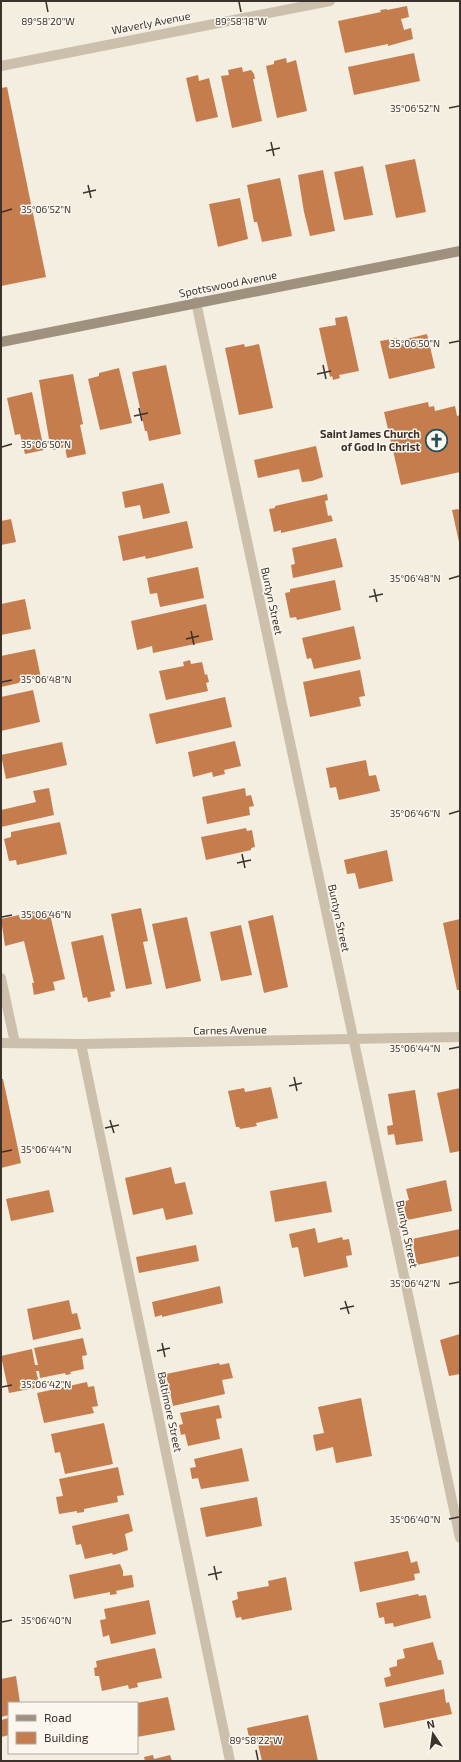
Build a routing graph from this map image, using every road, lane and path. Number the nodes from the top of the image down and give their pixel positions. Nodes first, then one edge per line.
1 (330, 1) edge
2 (1, 66) edge
3 (460, 251) edge
4 (196, 302) junction
5 (1, 342) edge
6 (1, 978) edge
7 (460, 1037) edge
8 (353, 1040) junction
9 (1, 1043) edge
10 (15, 1043) junction
11 (81, 1044) junction
12 (460, 1538) edge
13 (230, 1761) edge

1 - 2 street, Waverly Avenue
3 - 4 street, Spottswood Avenue
4 - 5 street, Spottswood Avenue
4 - 8 street, Buntyn Street
6 - 10 street
7 - 8 street, Carnes Avenue
8 - 11 street, Carnes Avenue
8 - 12 street, Buntyn Street
9 - 10 street, Carnes Avenue
10 - 11 street, Carnes Avenue
11 - 13 street, Baltimore Street

